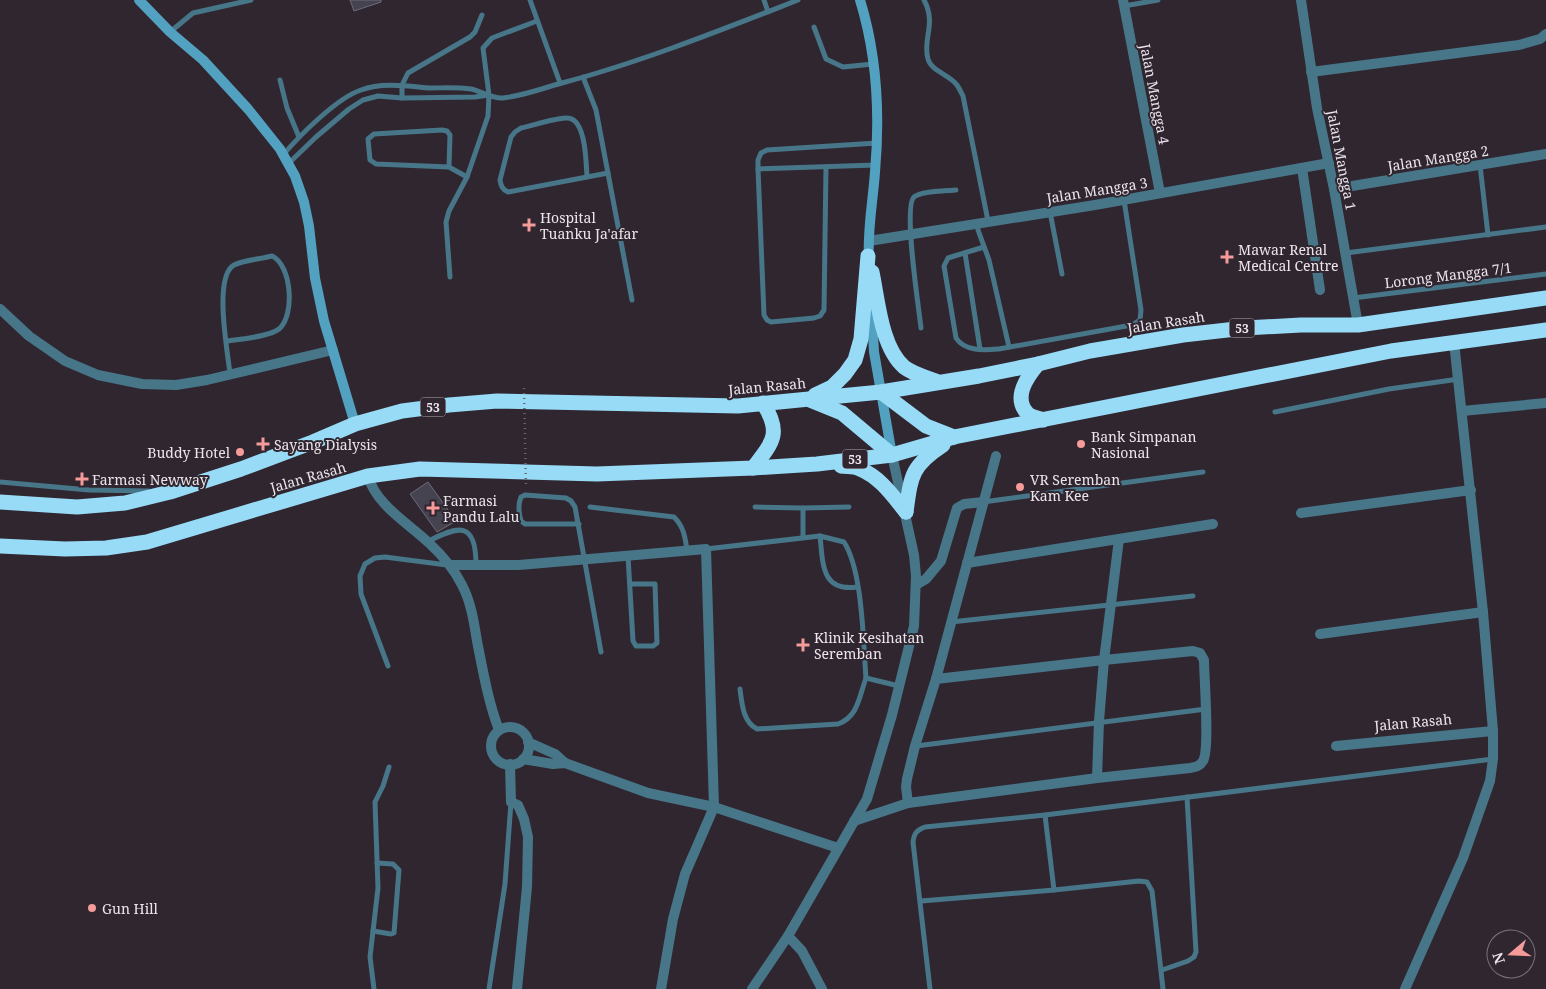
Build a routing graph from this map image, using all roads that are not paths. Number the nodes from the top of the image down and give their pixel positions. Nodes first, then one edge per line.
1 (139, 0) edge
2 (251, 0) edge
3 (530, 0) edge
4 (764, 0) edge
5 (798, 0) edge
6 (860, 0) edge
7 (924, 0) edge
8 (1158, 0) edge
9 (1301, 0) edge
10 (1124, 3) edge
11 (768, 12) junction
12 (482, 15) dead end
13 (537, 21) junction
14 (814, 27) dead end
15 (170, 32) junction
16 (1546, 34) edge
17 (873, 64) junction
18 (1311, 72) junction
19 (583, 77) junction
20 (280, 80) dead end
21 (560, 83) junction
22 (402, 85) junction
23 (489, 95) junction
24 (402, 98) junction
25 (298, 137) junction
26 (877, 143) junction
27 (1546, 154) edge
28 (285, 159) junction
29 (1329, 163) junction
30 (876, 165) junction
31 (1480, 165) junction
32 (449, 167) junction
33 (826, 167) junction
34 (1302, 168) junction
35 (758, 169) junction
36 (608, 173) junction
37 (467, 177) junction
38 (587, 177) junction
39 (1334, 189) junction
40 (956, 190) dead end
41 (1160, 194) junction
42 (1124, 200) junction
43 (1050, 212) junction
44 (983, 222) junction
45 (1546, 227) edge
46 (910, 234) junction
47 (1488, 234) junction
48 (869, 241) junction
49 (984, 247) junction
50 (965, 252) junction
51 (1345, 253) junction
52 (868, 256) junction
53 (1062, 274) dead end
54 (1546, 274) edge
55 (450, 277) dead end
56 (1320, 290) dead end
57 (1353, 298) junction
58 (1546, 298) edge
59 (632, 300) dead end
60 (0, 309) edge
61 (1358, 325) junction
62 (922, 328) dead end
63 (1546, 330) edge
64 (226, 341) junction
65 (1454, 342) junction
66 (1009, 348) junction
67 (980, 349) junction
68 (333, 350) junction
69 (1038, 364) junction
70 (230, 374) junction
71 (1459, 379) junction
72 (941, 382) junction
73 (881, 392) junction
74 (807, 399) junction
75 (762, 403) junction
76 (1546, 403) edge
77 (1462, 411) junction
78 (1275, 412) dead end
79 (1043, 420) junction
80 (355, 424) junction
81 (954, 437) junction
82 (892, 455) junction
83 (996, 456) dead end
84 (817, 464) junction
85 (754, 468) junction
86 (1203, 472) dead end
87 (368, 476) junction
88 (0, 482) edge
89 (1471, 490) junction
90 (170, 492) junction
91 (0, 502) edge
92 (983, 502) junction
93 (590, 506) dead end
94 (754, 507) dead end
95 (849, 507) dead end
96 (802, 508) junction
97 (906, 512) junction
98 (1301, 513) dead end
99 (579, 524) junction
100 (1213, 524) dead end
101 (820, 536) junction
102 (803, 537) junction
103 (1119, 539) junction
104 (427, 542) junction
105 (0, 546) edge
106 (706, 549) junction
107 (687, 550) junction
108 (628, 556) junction
109 (585, 559) junction
110 (967, 563) junction
111 (450, 565) junction
112 (476, 566) junction
113 (630, 584) junction
114 (916, 585) junction
115 (857, 587) junction
116 (1193, 596) dead end
117 (1110, 604) junction
118 (1483, 612) junction
119 (951, 622) junction
120 (1320, 634) dead end
121 (601, 652) dead end
122 (1104, 660) junction
123 (388, 666) dead end
124 (866, 678) junction
125 (936, 679) junction
126 (899, 686) junction
127 (740, 689) dead end
128 (1206, 709) junction
129 (1099, 721) junction
130 (499, 730) junction
131 (1493, 731) junction
132 (528, 742) junction
133 (915, 746) junction
134 (1336, 746) dead end
135 (523, 759) junction
136 (1493, 759) junction
137 (565, 763) junction
138 (510, 764) junction
139 (389, 766) dead end
140 (1097, 778) junction
141 (1186, 797) junction
142 (511, 802) junction
143 (908, 803) junction
144 (714, 807) junction
145 (1045, 815) junction
146 (854, 821) junction
147 (838, 848) junction
148 (377, 863) junction
149 (1054, 890) junction
150 (921, 901) junction
151 (373, 931) junction
152 (788, 936) junction
153 (1162, 970) junction
154 (374, 989) edge
155 (489, 989) edge
156 (517, 989) edge
157 (661, 989) edge
158 (752, 989) edge
159 (822, 989) edge
160 (930, 989) edge
161 (1163, 989) edge
162 (1405, 989) edge

1 - 15 street
2 - 15 lane
3 - 13 lane
4 - 11 lane
5 - 11 lane
6 - 17 street
7 - 44 lane
8 - 10 lane
9 - 18 street, Jalan Mangga 1
10 - 41 street, Jalan Mangga 4
11 - 19 lane
12 - 22 lane
13 - 21 lane
13 - 23 lane
14 - 17 lane
15 - 28 street
16 - 18 street
17 - 26 street
18 - 29 street, Jalan Mangga 1
19 - 21 lane
19 - 36 lane
20 - 25 lane
21 - 23 lane
22 - 23 lane
22 - 24 lane
22 - 25 lane
23 - 24 lane
23 - 37 lane
24 - 28 lane
25 - 28 lane
26 - 30 street
26 - 35 lane
27 - 31 street, Jalan Mangga 2
28 - 68 street
29 - 34 street, Jalan Mangga 3
29 - 39 street, Jalan Mangga 1
30 - 33 lane
30 - 48 street
31 - 39 street, Jalan Mangga 2
31 - 47 lane
32 - 32 lane
32 - 37 lane
33 - 35 lane
33 - 35 lane
34 - 41 street, Jalan Mangga 3
34 - 56 street
36 - 38 lane
36 - 59 lane
37 - 55 lane
38 - 38 lane
39 - 51 street, Jalan Mangga 1
40 - 46 lane
41 - 42 street, Jalan Mangga 3
42 - 43 street, Jalan Mangga 3
42 - 66 lane
43 - 44 street, Jalan Mangga 3
43 - 53 lane
44 - 46 street, Jalan Mangga 3
44 - 49 lane
45 - 47 lane
46 - 48 street, Jalan Mangga 3
46 - 62 lane
47 - 51 lane
48 - 52 street
49 - 50 lane
49 - 66 lane
50 - 67 lane
50 - 67 lane
51 - 57 street, Jalan Mangga 1
52 - 72 highway
52 - 73 street
52 - 74 highway
54 - 57 lane, Lorong Mangga 7/1
57 - 61 street, Jalan Mangga 1
58 - 61 highway, Jalan Rasah / 53
60 - 70 street
61 - 69 highway, Jalan Rasah / 53
63 - 65 highway, Jalan Rasah / 53
64 - 64 lane
64 - 70 lane
65 - 71 street
65 - 79 highway, Jalan Rasah / 53
66 - 67 lane
68 - 70 street
68 - 80 street
69 - 72 highway, Jalan Rasah / 53
69 - 79 highway
71 - 77 street
71 - 78 lane
72 - 73 highway, Jalan Rasah / 53
73 - 74 highway, Jalan Rasah / 53
73 - 81 highway
73 - 82 street
74 - 75 highway, Jalan Rasah / 53
74 - 82 highway
75 - 80 highway, Jalan Rasah / 53
75 - 85 highway
76 - 77 street
77 - 89 street
79 - 81 highway, Jalan Rasah / 53
80 - 90 highway, Jalan Rasah / 53
81 - 82 highway, Jalan Rasah / 53
81 - 97 highway
82 - 84 highway, Jalan Rasah / 53
82 - 97 street
83 - 92 street
84 - 85 highway, Jalan Rasah / 53
84 - 97 highway
85 - 87 highway, Jalan Rasah / 53
86 - 92 lane
87 - 104 street
87 - 105 highway, Jalan Rasah / 53
88 - 90 lane
89 - 98 street
89 - 118 street
90 - 91 highway, Jalan Rasah / 53
92 - 110 street
92 - 114 street
93 - 107 lane
94 - 96 lane
95 - 96 lane
96 - 102 lane
97 - 114 street
99 - 99 lane
99 - 109 lane
100 - 103 street
101 - 102 lane
101 - 115 lane
101 - 115 lane
102 - 106 lane
103 - 110 street
103 - 117 street
104 - 111 street
104 - 112 lane
106 - 107 street
106 - 144 street
107 - 108 street
108 - 109 street
108 - 113 lane
109 - 112 street
109 - 121 lane
110 - 119 street
111 - 112 street
111 - 123 lane
111 - 130 street
113 - 113 lane
114 - 126 street
115 - 124 lane
116 - 117 lane
117 - 119 lane
117 - 122 street
118 - 120 street
118 - 131 street
119 - 125 street
122 - 125 street
122 - 128 street
122 - 129 street
124 - 126 lane
124 - 127 lane
125 - 133 street
126 - 146 street
128 - 129 lane
128 - 140 street
129 - 133 lane
129 - 140 street
130 - 132 street
130 - 138 street
131 - 134 street, Jalan Rasah
131 - 136 street
132 - 135 street
132 - 137 street
133 - 143 street
135 - 137 street
135 - 138 street
136 - 141 lane
136 - 162 street
137 - 144 street
138 - 142 street
139 - 148 lane
140 - 143 street
141 - 145 lane
141 - 153 lane
142 - 155 lane
142 - 156 street
143 - 146 street
144 - 147 street
144 - 157 street
145 - 149 lane
145 - 150 lane
146 - 147 street
147 - 152 street
148 - 151 lane
148 - 151 lane
149 - 150 lane
149 - 153 lane
150 - 160 lane
151 - 154 lane
152 - 158 street
152 - 159 street
153 - 161 lane

